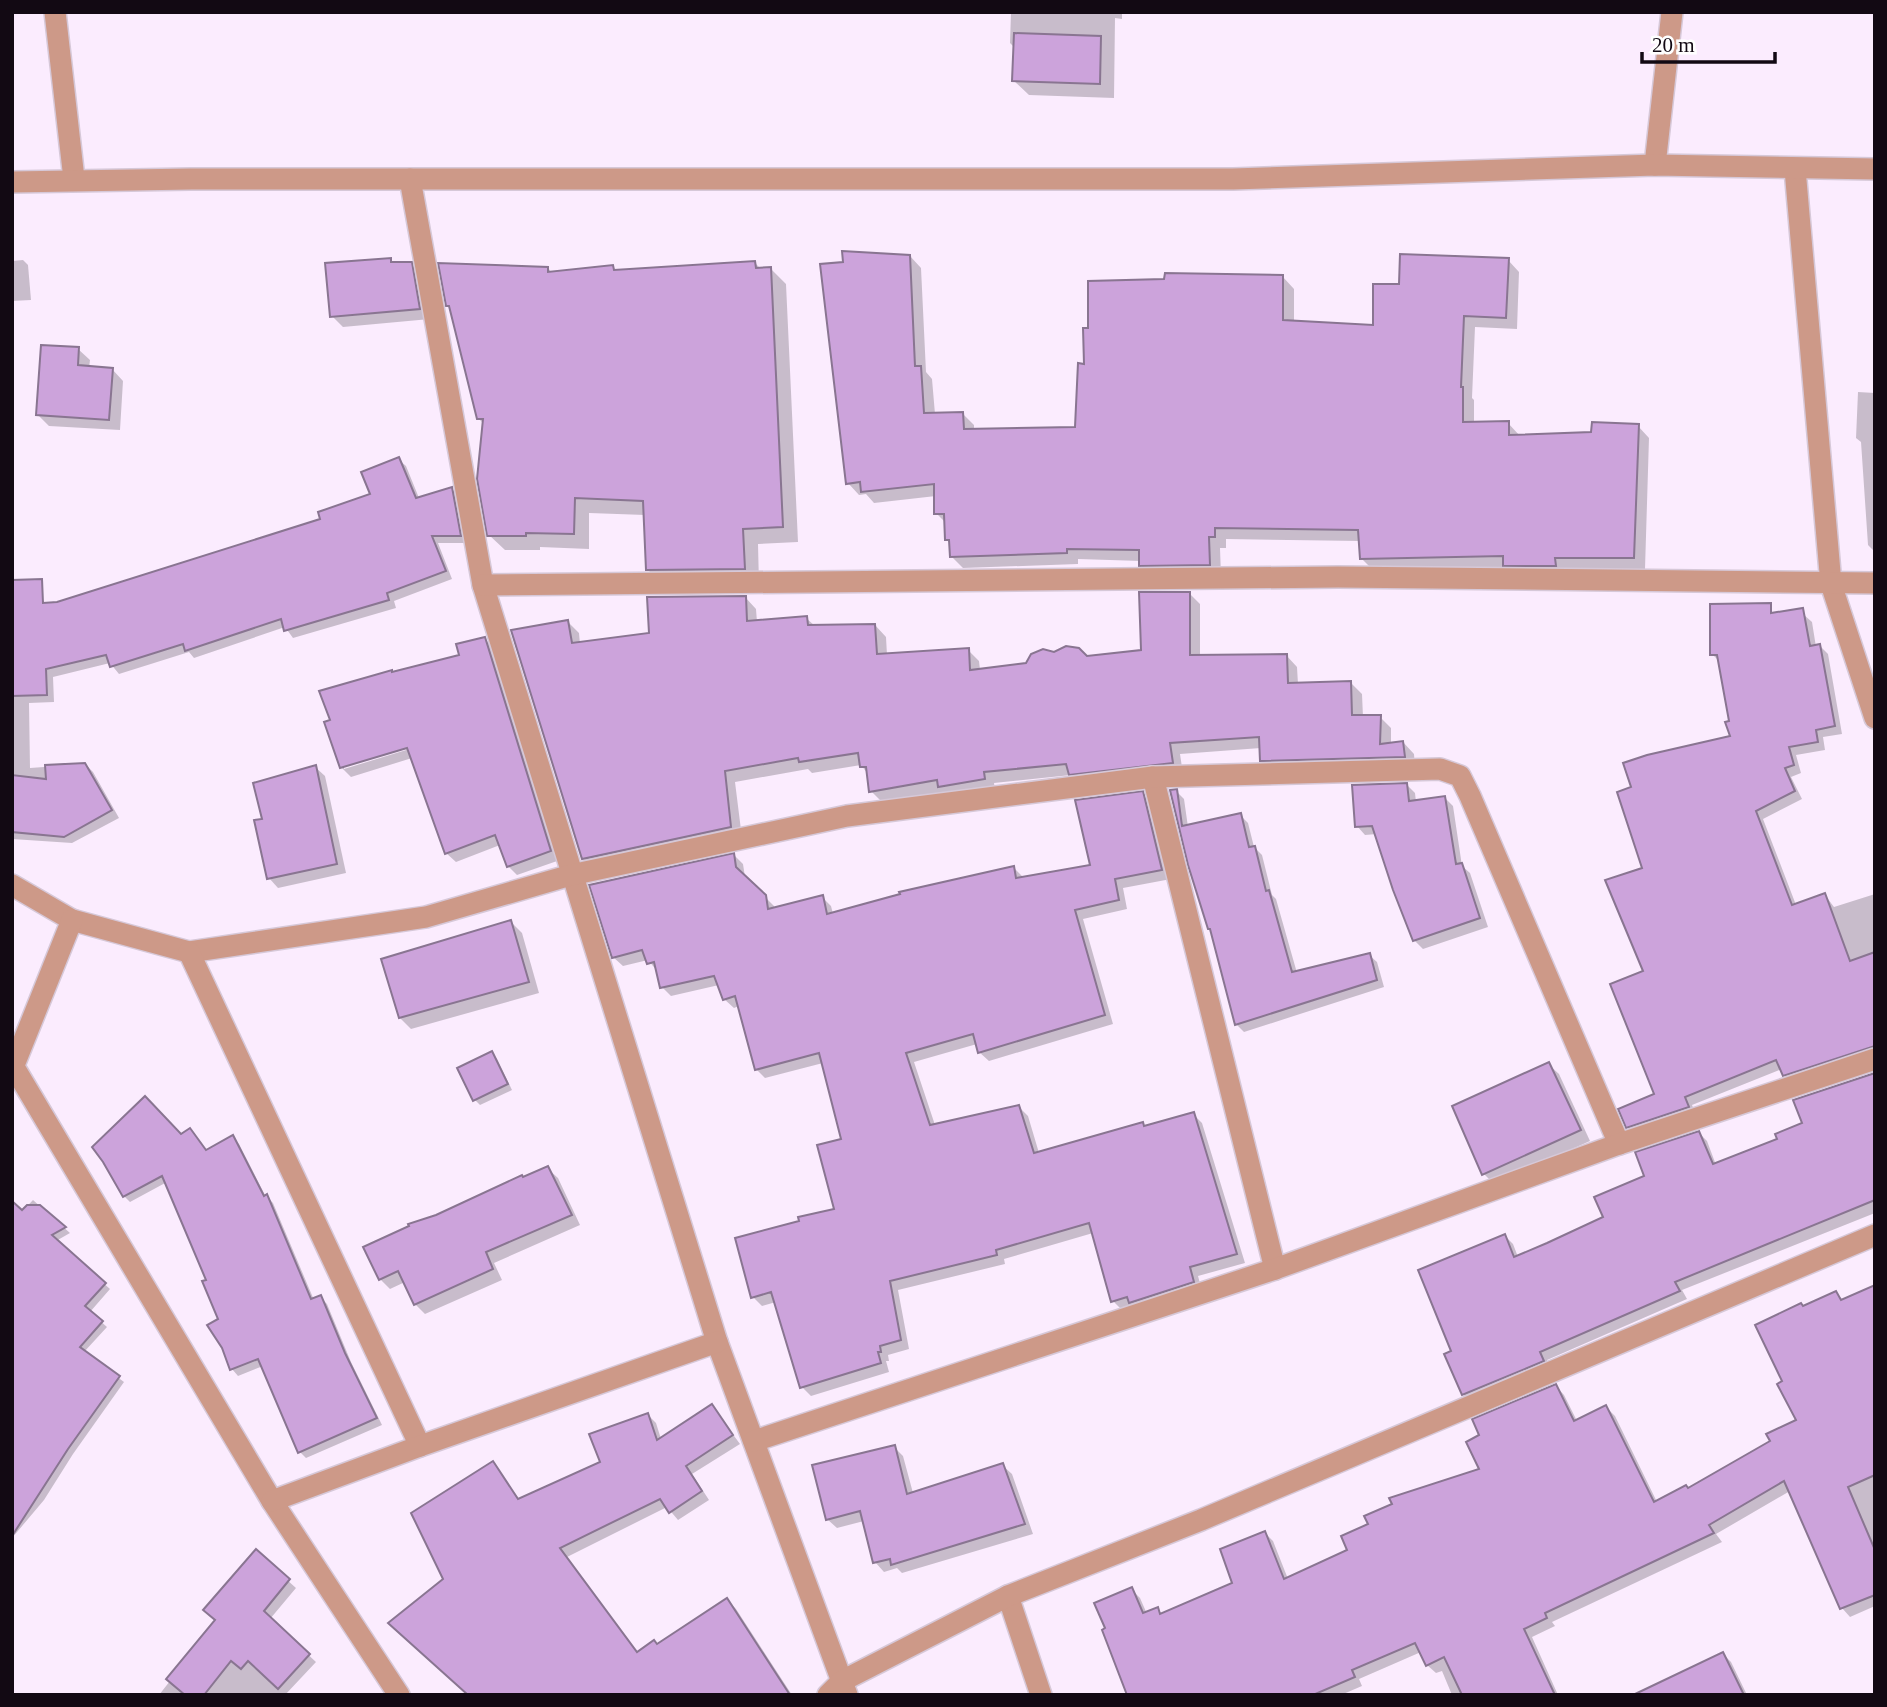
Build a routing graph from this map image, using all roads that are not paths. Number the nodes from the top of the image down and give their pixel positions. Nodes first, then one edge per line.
1 (55, 12) edge
2 (1672, 12) edge
3 (1655, 165) junction
4 (1795, 169) junction
5 (1875, 169) edge
6 (74, 179) junction
7 (410, 179) junction
8 (12, 182) edge
9 (1875, 583) edge
10 (1831, 584) junction
11 (483, 585) junction
12 (1875, 718) edge
13 (1153, 777) junction
14 (571, 874) junction
15 (12, 885) edge
16 (72, 920) junction
17 (189, 952) junction
18 (1875, 1059) edge
19 (13, 1069) edge
20 (1619, 1144) junction
21 (1875, 1235) edge
22 (1275, 1269) junction
23 (717, 1342) junction
24 (754, 1441) junction
25 (420, 1446) junction
26 (272, 1501) junction
27 (1009, 1596) junction
28 (839, 1690) edge
29 (399, 1695) edge
30 (1041, 1695) edge

1 - 6 street
2 - 3 street
3 - 4 street
3 - 7 street
4 - 5 street
4 - 10 street
6 - 7 street
6 - 8 street
7 - 11 street
9 - 10 street
10 - 11 street
10 - 12 street
11 - 14 street
13 - 14 street
13 - 20 street
13 - 22 street
14 - 17 street
14 - 23 street
15 - 16 street
16 - 17 street
16 - 19 street
17 - 25 street
18 - 20 street
19 - 26 street
20 - 22 street
21 - 27 street
22 - 24 street
23 - 24 street
23 - 25 street
24 - 28 street
25 - 26 street
26 - 29 street
27 - 28 street
27 - 30 street

